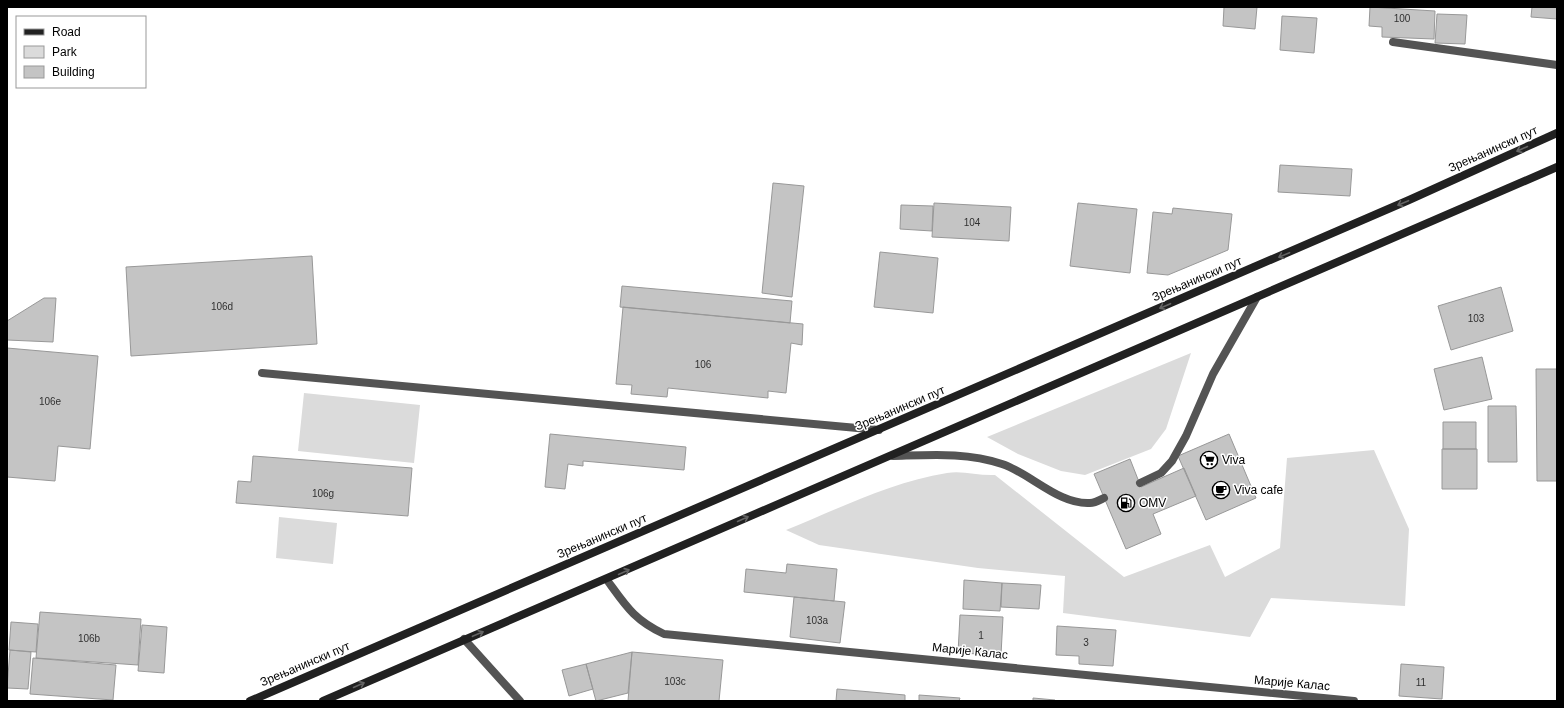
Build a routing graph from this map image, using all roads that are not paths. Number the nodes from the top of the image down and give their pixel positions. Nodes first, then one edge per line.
1 (1393, 42) dead end
2 (1557, 65) edge
3 (1557, 133) edge
4 (1557, 167) edge
5 (1257, 297) junction
6 (262, 373) dead end
7 (879, 430) junction
8 (893, 456) junction
9 (1140, 483) dead end
10 (1104, 498) dead end
11 (606, 580) junction
12 (464, 639) junction
13 (250, 701) edge
14 (323, 701) edge
15 (520, 701) edge
16 (1354, 701) edge

1 - 2 street
3 -> 7 main road, Зрењанински пут
4 - 5 main road
5 - 8 main road
5 - 9 street
6 - 7 street
7 - 13 main road, Зрењанински пут
8 - 10 street
11 -> 8 main road
12 -> 11 main road
11 - 16 street, Марије Калас
14 -> 12 main road
12 - 15 street

